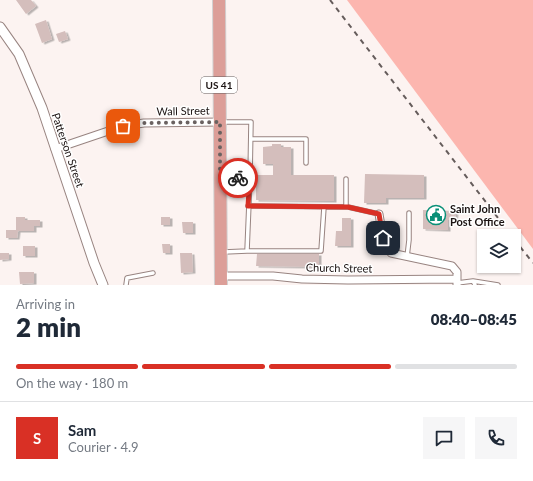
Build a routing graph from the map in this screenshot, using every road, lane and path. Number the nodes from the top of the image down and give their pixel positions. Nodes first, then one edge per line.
1 (219, 0) edge
2 (0, 28) edge
3 (220, 122) junction
4 (251, 139) junction
5 (55, 149) junction
6 (306, 163) dead end
7 (250, 178) junction
8 (220, 179) junction
9 (346, 179) dead end
10 (248, 206) junction
11 (324, 207) junction
12 (346, 207) junction
13 (409, 213) dead end
14 (379, 214) joint
15 (247, 250) junction
16 (221, 252) junction
17 (407, 257) junction
18 (153, 273) dead end
19 (221, 280) edge
20 (457, 282) edge
21 (474, 283) edge
22 (103, 285) edge
23 (126, 285) edge
24 (498, 285) edge

1 - 3 highway, US 41
2 - 5 street, Patterson Street
3 - 4 lane
3 - 5 street, Wall Street
3 - 8 highway, US 41
4 - 6 lane
4 - 7 lane
5 - 22 street, Patterson Street
7 - 8 lane
7 - 10 lane
8 - 16 highway, US 41
9 - 12 lane
10 - 11 lane
10 - 15 lane
11 - 12 lane
11 - 15 lane
12 - 14 lane
13 - 17 lane
14 - 17 street
15 - 16 lane
16 - 19 highway, US 41
17 - 20 street
18 - 23 lane
19 - 20 street, Church Street
20 - 21 lane
21 - 24 lane

